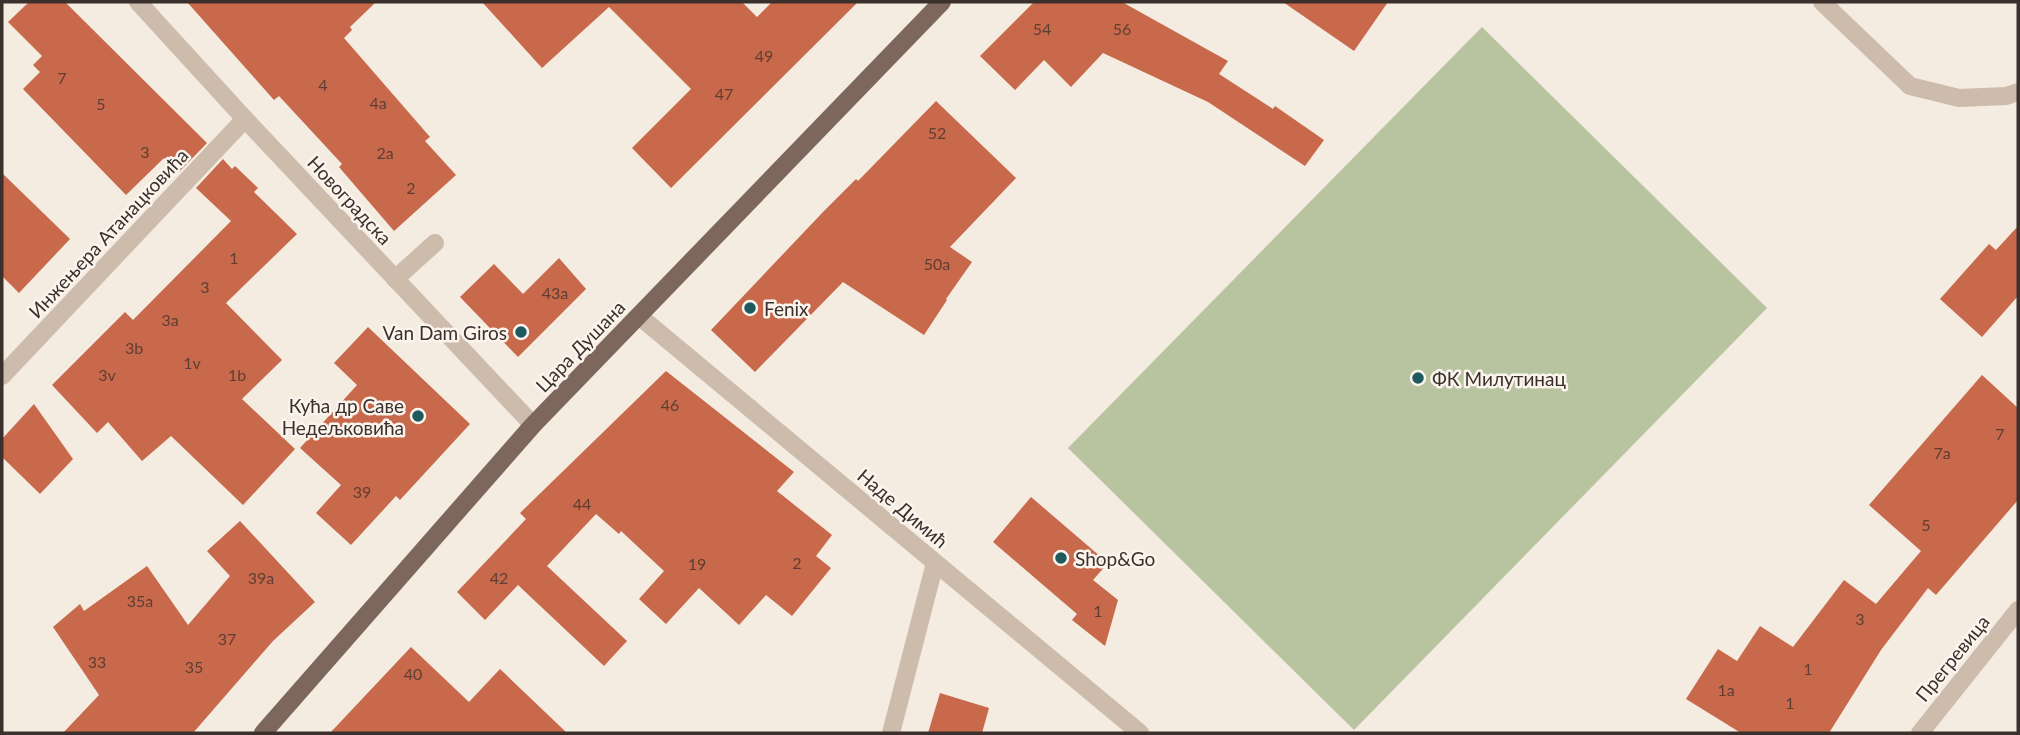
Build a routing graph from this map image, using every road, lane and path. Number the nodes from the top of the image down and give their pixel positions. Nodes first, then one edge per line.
1 (138, 2) edge
2 (942, 2) edge
3 (1822, 2) edge
4 (2018, 92) edge
5 (245, 119) junction
6 (435, 243) dead end
7 (395, 279) junction
8 (639, 316) junction
9 (3, 371) edge
10 (533, 425) junction
11 (935, 563) junction
12 (2018, 610) edge
13 (263, 733) edge
14 (891, 733) edge
15 (1140, 733) edge
16 (1920, 733) edge

1 - 5 street, Новоградска
2 - 8 main road, Цара Душана
3 - 4 street
5 - 7 street, Новоградска
5 - 9 street, Инжењера Атанацковића
6 - 7 street
7 - 10 street, Новоградска
8 - 10 main road, Цара Душана
8 - 11 street, Наде Димић
10 - 13 main road, Цара Душана
11 - 14 street
11 - 15 street, Наде Димић
12 - 16 street, Прегревица

